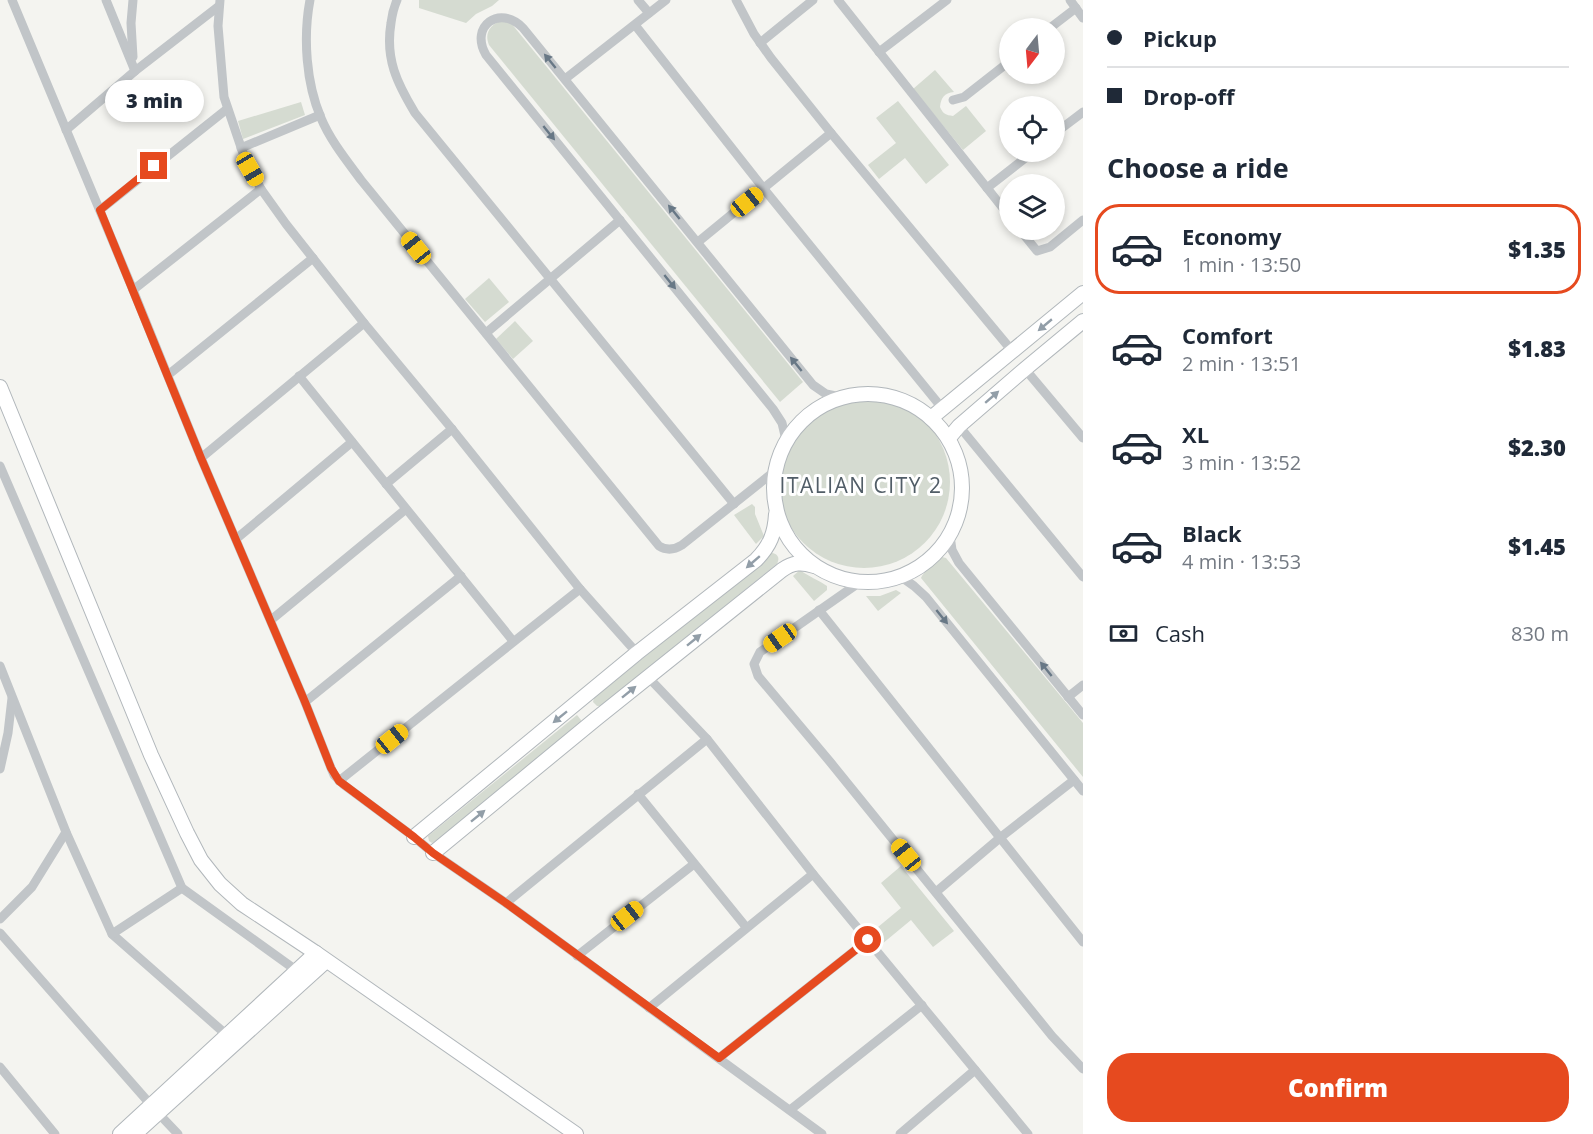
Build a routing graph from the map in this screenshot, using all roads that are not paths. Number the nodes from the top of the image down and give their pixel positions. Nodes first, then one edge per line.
1 (12, 0) edge
2 (106, 0) edge
3 (133, 0) edge
4 (310, 0) edge
5 (397, 0) edge
6 (638, 0) edge
7 (666, 0) edge
8 (736, 0) edge
9 (813, 0) edge
10 (838, 0) edge
11 (946, 0) edge
12 (1070, 0) edge
13 (220, 3) edge
14 (1076, 8) junction
15 (649, 14) junction
16 (1063, 18) edge
17 (1083, 18) edge
18 (635, 24) junction
19 (760, 43) junction
20 (879, 52) junction
21 (999, 70) edge
22 (135, 71) junction
23 (565, 79) junction
24 (953, 100) dead end
25 (227, 109) junction
26 (1083, 112) edge
27 (320, 115) junction
28 (1065, 126) edge
29 (66, 130) junction
30 (831, 133) junction
31 (241, 148) junction
32 (1020, 162) edge
33 (987, 188) junction
34 (261, 189) junction
35 (764, 189) junction
36 (999, 203) edge
37 (100, 210) junction
38 (620, 220) junction
39 (1083, 220) edge
40 (1065, 235) edge
41 (1028, 240) edge
42 (1059, 240) edge
43 (698, 242) junction
44 (312, 258) junction
45 (550, 278) junction
46 (133, 290) junction
47 (1083, 293) edge
48 (1083, 321) edge
49 (364, 323) junction
50 (486, 333) junction
51 (1012, 352) junction
52 (1024, 369) junction
53 (168, 375) junction
54 (299, 376) junction
55 (0, 387) edge
56 (841, 397) junction
57 (942, 408) junction
58 (931, 418) junction
59 (959, 426) junction
60 (452, 429) junction
61 (949, 438) junction
62 (1083, 438) edge
63 (786, 440) junction
64 (352, 442) junction
65 (201, 458) junction
66 (0, 466) edge
67 (775, 471) junction
68 (386, 484) junction
69 (734, 504) junction
70 (406, 509) junction
71 (776, 512) junction
72 (950, 536) junction
73 (236, 539) junction
74 (818, 568) junction
75 (461, 576) junction
76 (900, 576) junction
77 (1083, 577) edge
78 (860, 582) junction
79 (580, 589) junction
80 (819, 610) junction
81 (271, 620) junction
82 (513, 641) junction
83 (637, 653) junction
84 (0, 666) edge
85 (648, 677) junction
86 (1083, 685) edge
87 (13, 696) junction
88 (1068, 697) junction
89 (582, 699) junction
90 (305, 702) junction
91 (1083, 715) edge
92 (597, 718) junction
93 (707, 739) junction
94 (0, 769) edge
95 (1074, 780) junction
96 (339, 781) junction
97 (1083, 791) edge
98 (639, 794) junction
99 (66, 832) junction
100 (414, 837) junction
101 (1001, 837) junction
102 (433, 853) junction
103 (694, 864) junction
104 (813, 874) junction
105 (182, 888) junction
106 (936, 892) junction
107 (506, 903) junction
108 (0, 919) edge
109 (746, 927) junction
110 (0, 933) edge
111 (112, 934) junction
112 (868, 940) junction
113 (1083, 942) edge
114 (577, 956) junction
115 (321, 957) junction
116 (302, 974) junction
117 (922, 1005) junction
118 (649, 1008) junction
119 (231, 1039) junction
120 (719, 1058) junction
121 (0, 1067) edge
122 (1083, 1069) edge
123 (975, 1070) junction
124 (154, 1110) junction
125 (790, 1110) junction
126 (55, 1134) edge
127 (120, 1134) edge
128 (135, 1134) edge
129 (178, 1134) edge
130 (576, 1134) edge
131 (822, 1134) edge
132 (900, 1134) edge
133 (1028, 1134) edge

1 - 29 street
2 - 22 street
3 - 22 street
4 - 27 street
5 - 45 street
6 - 15 street
7 - 15 street
8 - 19 street
9 - 19 street
10 - 20 street
11 - 20 street
12 - 14 street
13 - 22 street
13 - 25 street
14 - 16 street
14 - 17 street
15 - 18 street
18 - 23 street
18 - 35 street
19 - 30 street
20 - 33 street
21 - 24 street
22 - 29 street
23 -> 38 street
43 -> 23 street
25 - 31 street
25 - 37 street
26 - 28 street
27 - 31 street
27 - 50 street
29 - 37 street
30 - 35 street
30 - 51 street
31 - 34 street
32 - 33 street
33 - 36 street
34 - 44 street
34 - 46 street
35 - 43 street
35 - 57 street
37 - 46 street
38 - 45 street
38 -> 63 street
39 - 40 street
41 - 42 street
56 -> 43 street
44 - 49 street
44 - 53 street
45 - 50 street
45 - 69 street
46 - 53 street
47 -> 51 street
48 - 52 street
49 - 54 street
49 - 60 street
50 - 69 street
51 - 57 street
59 -> 52 street
52 - 62 street
53 - 65 street
54 - 64 street
54 - 65 street
55 - 115 street
56 - 58 street
56 - 63 street
57 - 58 street
58 - 61 street
59 - 61 street
59 - 77 street
60 - 68 street
60 - 79 street
61 - 72 street
63 - 67 street
64 - 68 street
64 - 73 street
65 - 73 street
66 - 105 street
67 - 69 street
67 - 71 street
68 - 70 street
70 - 75 street
70 - 81 street
71 - 74 street
71 -> 83 street
72 - 76 street
88 -> 72 street
73 - 81 street
74 - 78 street
85 -> 74 street
75 - 82 street
75 - 90 street
76 - 78 street
76 -> 95 street
78 - 80 street
79 - 82 street
79 - 83 street
80 - 101 street
80 - 106 street
81 - 90 street
82 - 96 street
83 - 89 street
84 - 87 street
92 -> 85 street
85 - 93 street
86 - 88 street
87 - 94 street
87 - 99 street
88 - 91 street
89 - 92 street
89 -> 100 street
90 - 96 street
102 -> 92 street
93 - 98 street
93 - 104 street
95 - 97 street
95 - 101 street
96 - 100 street
98 - 103 street
98 - 107 street
99 - 108 street
99 - 111 street
100 - 102 street
101 - 106 street
101 - 113 street
102 - 107 street
103 - 109 street
103 - 114 street
104 - 109 street
104 - 112 street
105 - 111 street
105 - 116 street
106 - 122 street
107 - 114 street
109 - 118 street
110 - 124 street
111 - 119 street
112 - 117 street
112 - 120 street
114 - 118 street
115 - 116 street
115 - 130 street
116 - 119 street
117 - 123 street
117 - 125 street
118 - 120 street
119 - 124 street
120 - 125 street
121 - 126 street
123 - 132 street
123 - 133 street
124 - 127 street
124 - 128 street
124 - 129 street
125 - 131 street

